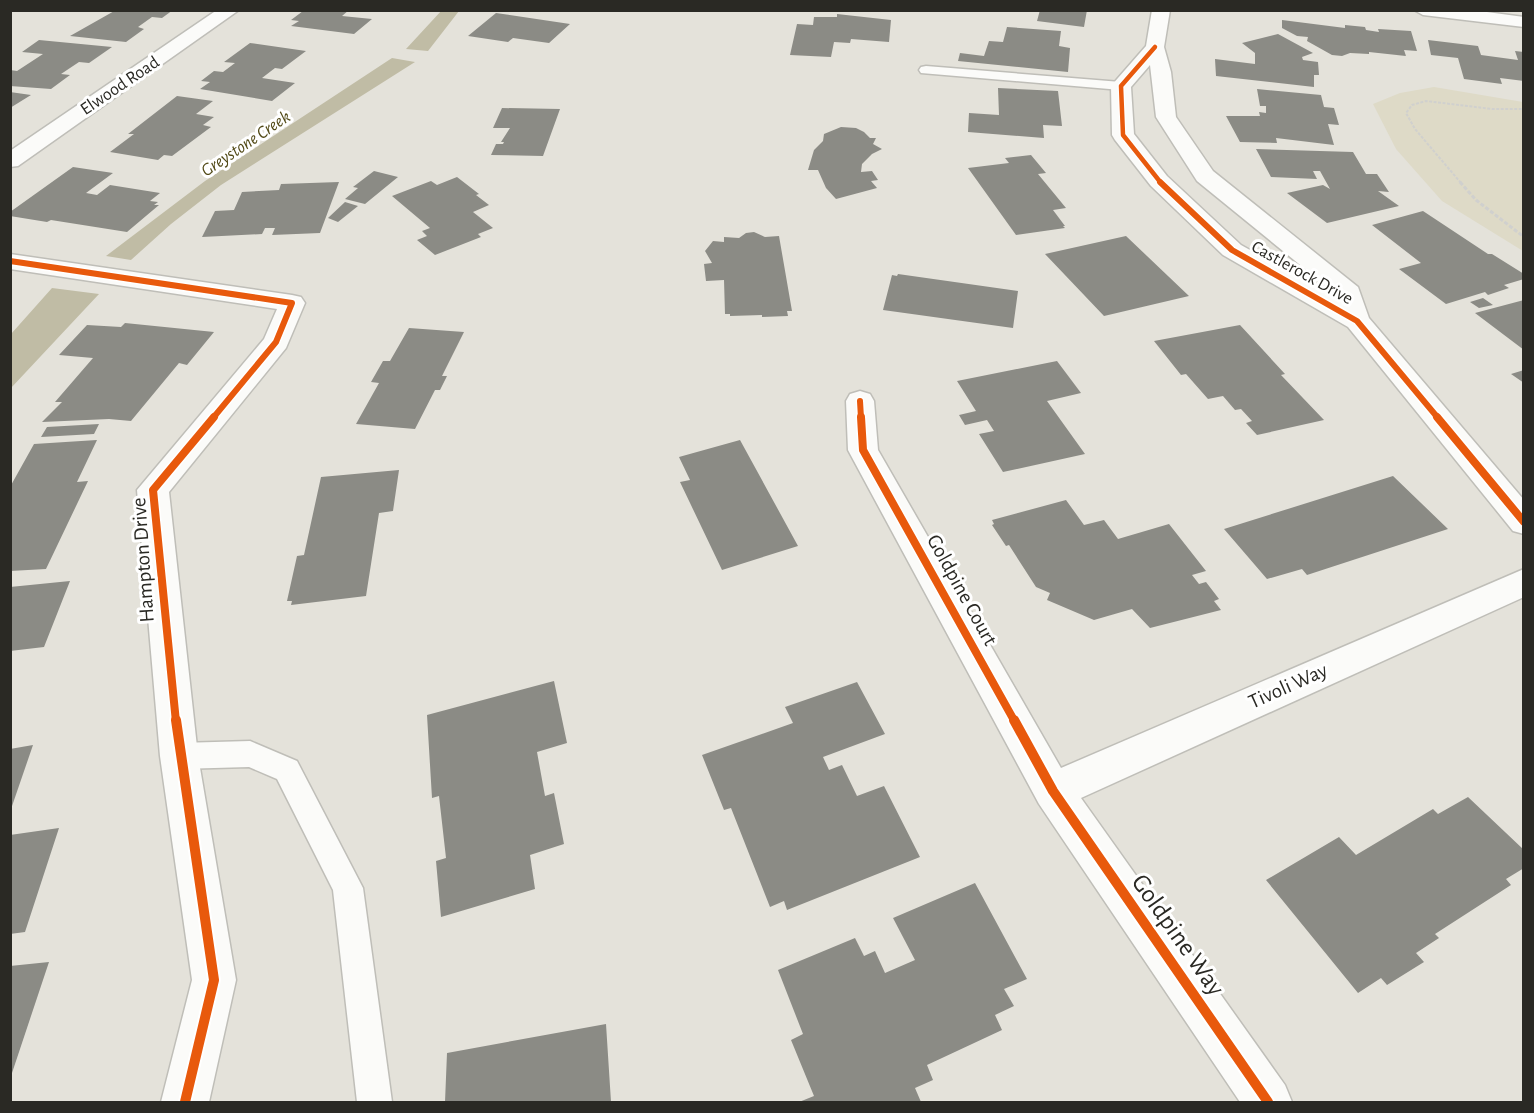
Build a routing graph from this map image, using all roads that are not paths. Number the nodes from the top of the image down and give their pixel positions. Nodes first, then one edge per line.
1 (230, 10) edge
2 (1161, 10) edge
3 (1423, 10) edge
4 (1481, 14) edge
5 (1524, 22) edge
6 (1155, 47) junction
7 (926, 70) dead end
8 (1121, 86) junction
9 (10, 161) edge
10 (10, 261) edge
11 (1357, 321) junction
12 (860, 400) dead end
13 (1524, 522) edge
14 (1524, 582) edge
15 (179, 756) junction
16 (1053, 791) junction
17 (185, 1102) edge
18 (375, 1102) edge
19 (1269, 1102) edge

1 - 9 street, Elwood Road
2 - 6 street, Castlerock Drive
3 - 4 street
4 - 5 street
6 - 8 street
6 - 11 street, Castlerock Drive
7 - 8 lane
8 - 11 street, Castlerock Drive
10 - 15 street, Hampton Drive
11 - 13 street, Castlerock Drive
12 - 16 street, Goldpine Court
14 - 16 street, Tivoli Way
15 - 17 street, Hampton Drive
15 - 18 lane
16 - 19 street, Goldpine Way

